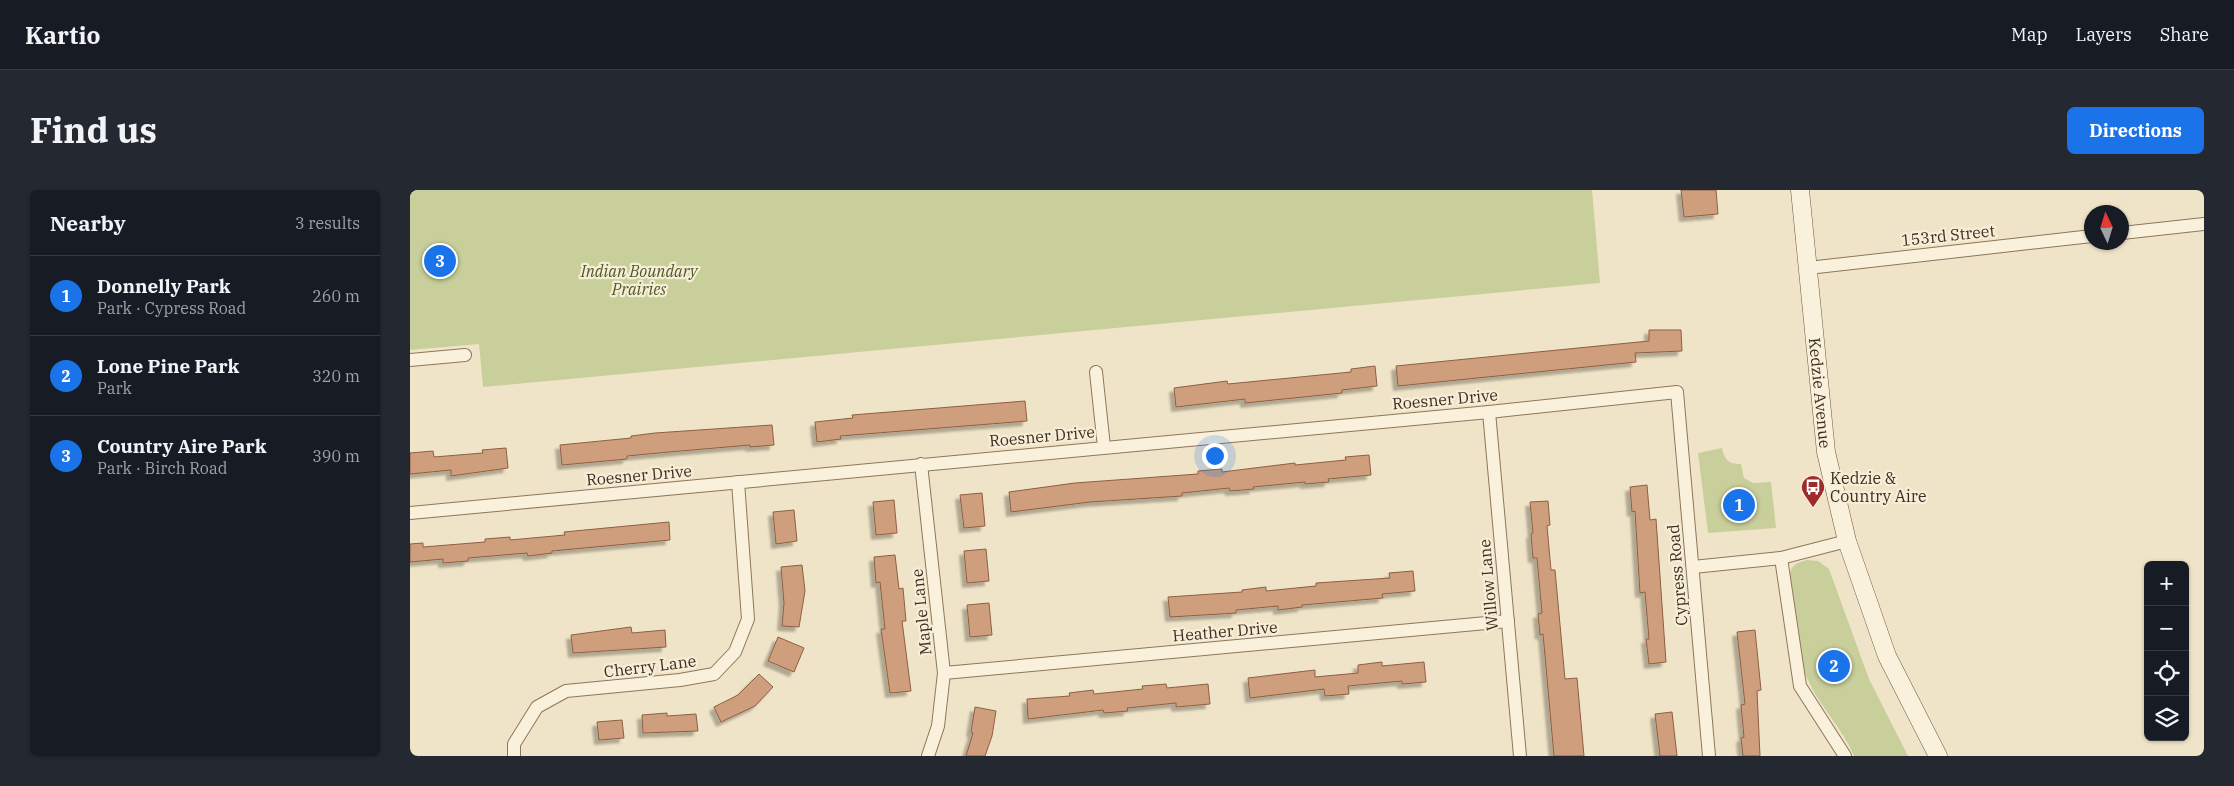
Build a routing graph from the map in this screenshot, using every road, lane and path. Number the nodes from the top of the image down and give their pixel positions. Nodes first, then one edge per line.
1 (1800, 190) edge
2 (2204, 224) edge
3 (2129, 232) edge
4 (2084, 237) edge
5 (1808, 268) junction
6 (465, 355) dead end
7 (410, 360) edge
8 (1096, 372) dead end
9 (1677, 392) joint
10 (1489, 412) junction
11 (1104, 447) junction
12 (921, 464) junction
13 (738, 482) junction
14 (410, 513) edge
15 (1847, 541) junction
16 (1782, 558) junction
17 (1693, 567) junction
18 (1508, 620) junction
19 (944, 673) junction
20 (514, 756) edge
21 (928, 756) edge
22 (1520, 756) edge
23 (1710, 756) edge
24 (1845, 756) edge
25 (1938, 756) edge

1 - 5 main road, Kedzie Avenue
2 - 3 street
4 - 5 street, 153rd Street
5 - 15 main road, Kedzie Avenue
6 - 7 street
8 - 11 street
9 - 10 street, Roesner Drive
9 - 17 street, Cypress Road
10 - 11 street, Roesner Drive
10 - 18 street, Willow Lane
11 - 12 street, Roesner Drive
12 - 13 street, Roesner Drive
12 - 19 street, Maple Lane
13 - 14 street, Roesner Drive
13 - 20 street, Cherry Lane
15 - 16 street
15 - 25 main road, Kedzie Avenue
16 - 17 street
16 - 24 street
17 - 23 street, Cypress Road
18 - 19 street, Heather Drive
18 - 22 street, Willow Lane
19 - 21 street, Maple Lane

